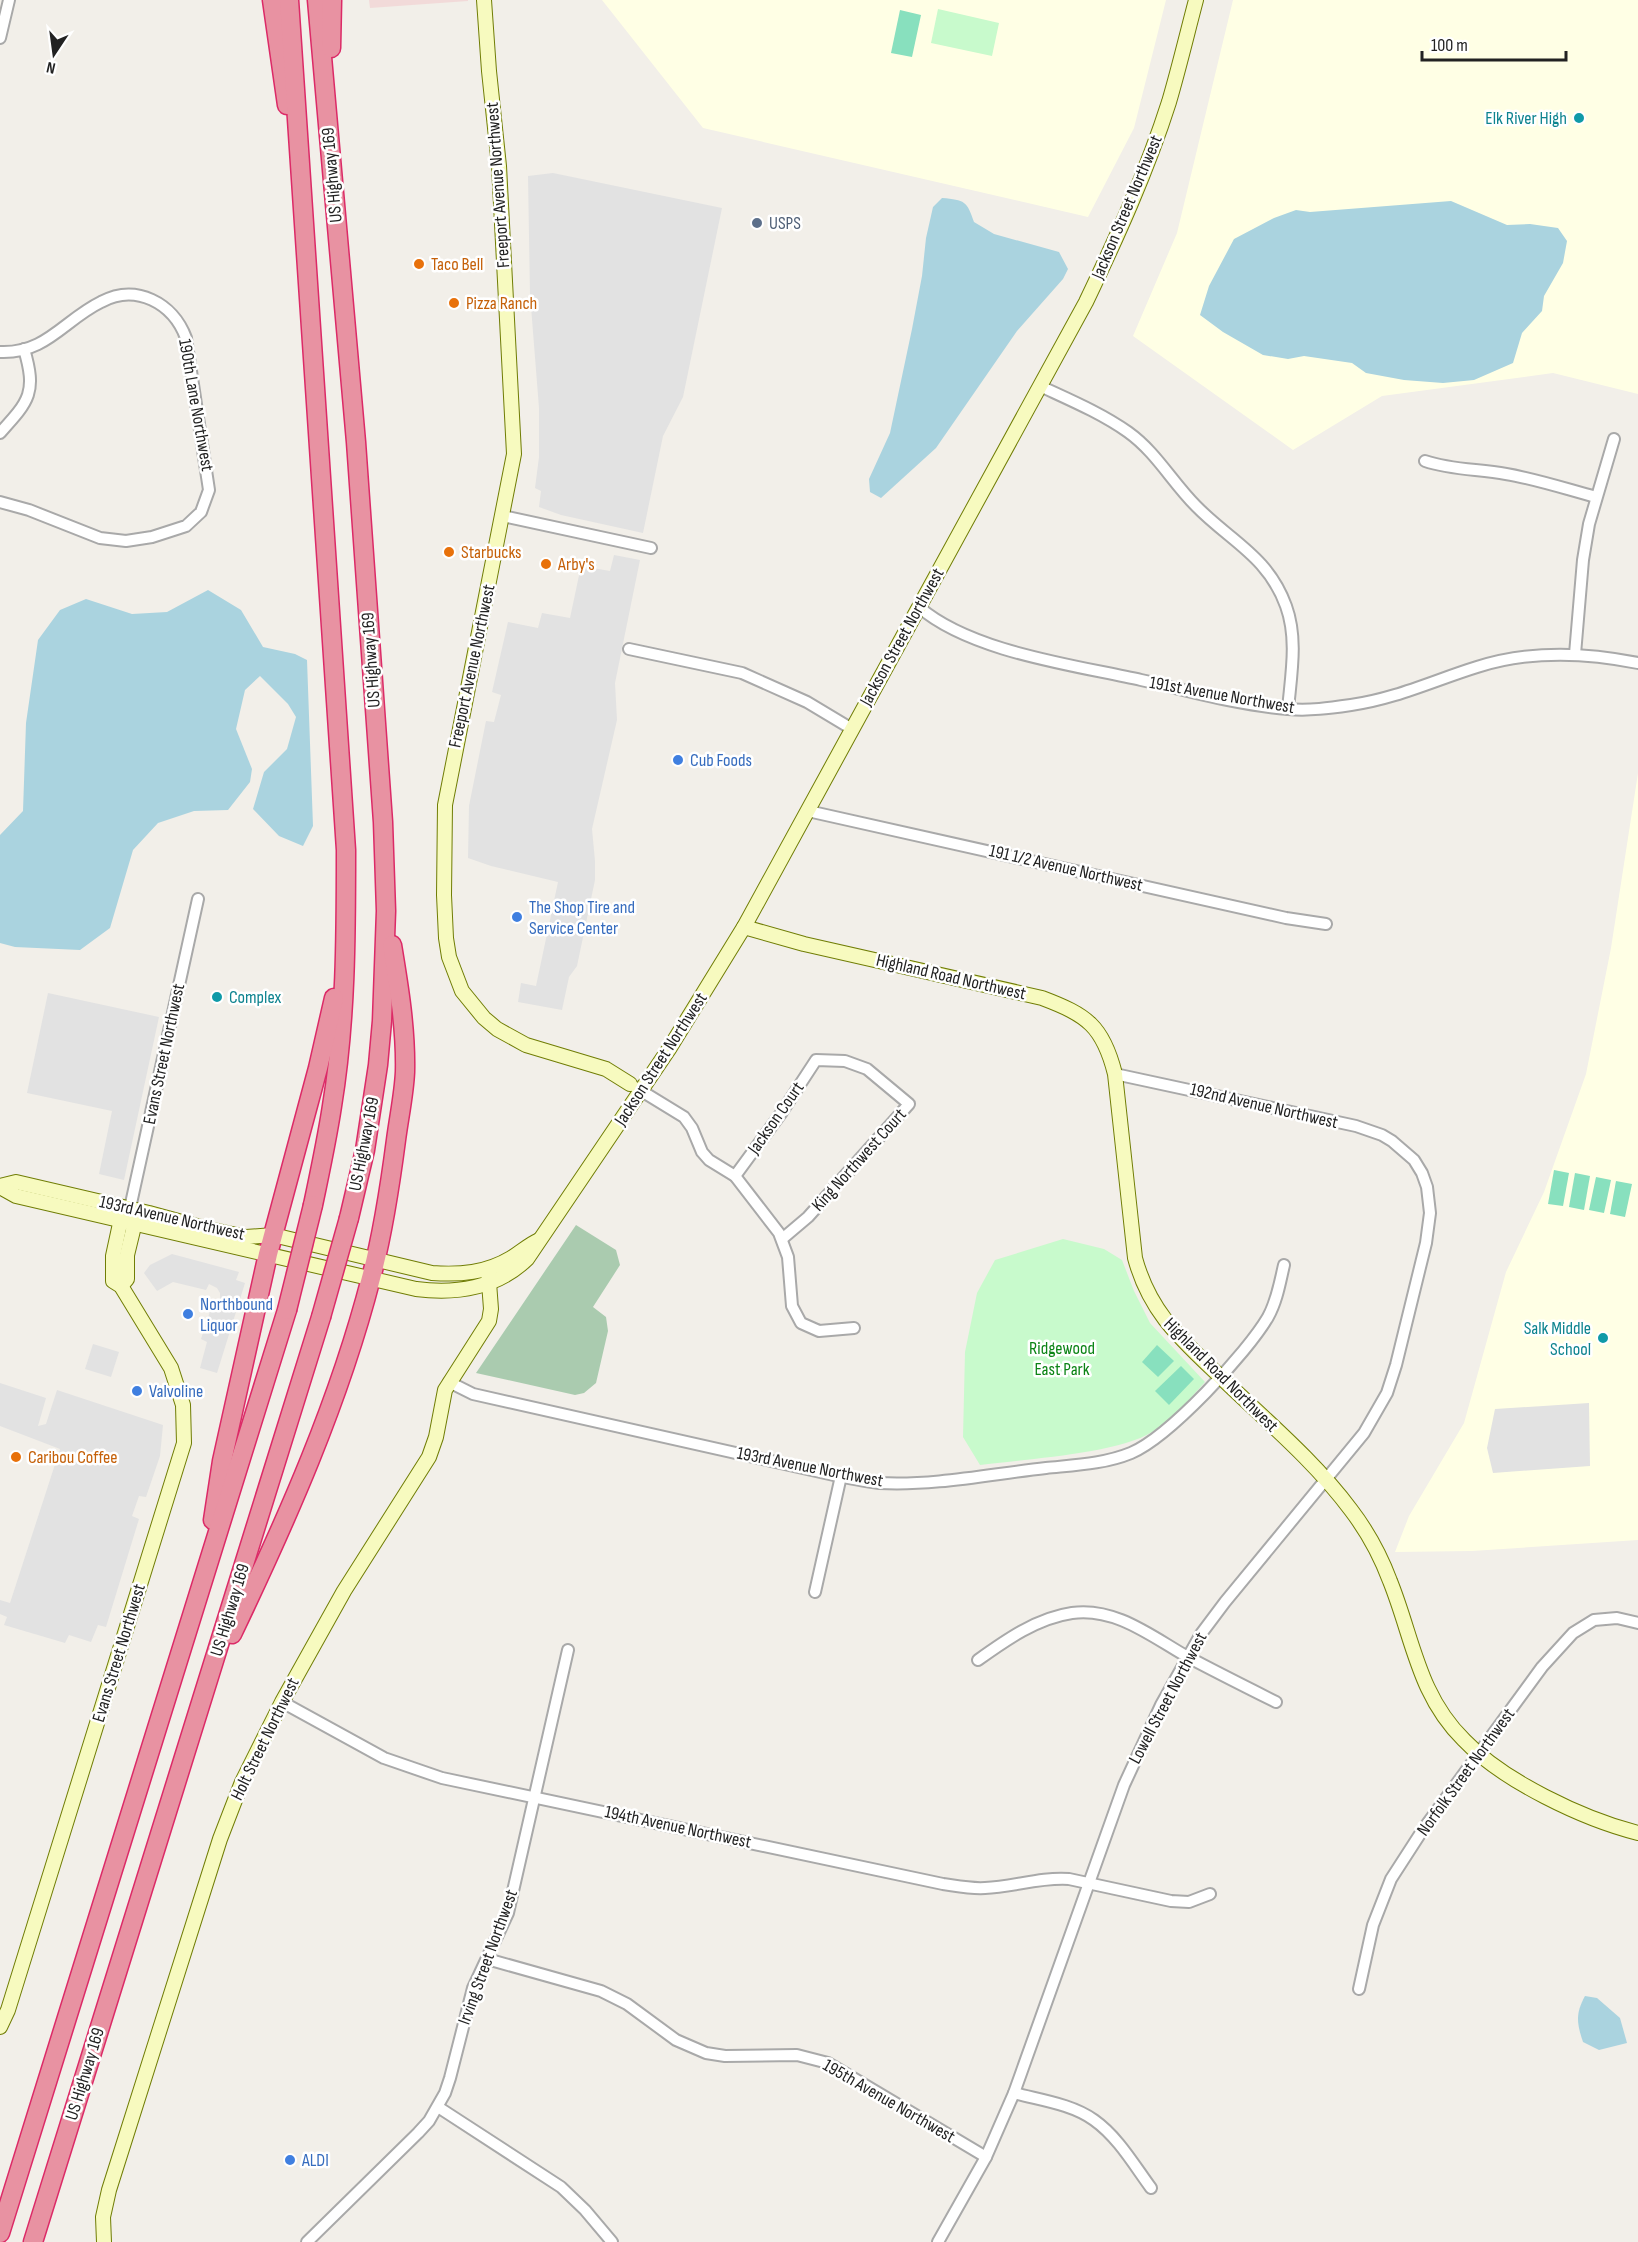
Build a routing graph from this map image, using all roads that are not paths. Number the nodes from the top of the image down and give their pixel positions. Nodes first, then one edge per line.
1 (9, 0) edge
2 (272, 0) edge
3 (289, 0) edge
4 (317, 0) edge
5 (332, 0) edge
6 (484, 0) edge
7 (1197, 0) edge
8 (0, 38) edge
9 (329, 146) junction
10 (302, 186) junction
11 (24, 349) junction
12 (0, 352) edge
13 (1040, 386) junction
14 (0, 433) edge
15 (1614, 439) dead end
16 (1425, 461) dead end
17 (1596, 497) junction
18 (0, 502) edge
19 (503, 516) junction
20 (651, 548) dead end
21 (919, 607) junction
22 (629, 649) dead end
23 (1575, 654) junction
24 (1638, 663) edge
25 (1288, 709) junction
26 (852, 729) junction
27 (807, 811) junction
28 (198, 899) dead end
29 (346, 907) junction
30 (386, 911) junction
31 (1326, 924) dead end
32 (744, 927) junction
33 (816, 1060) joint
34 (1115, 1074) junction
35 (636, 1087) junction
36 (1408, 1153) joint
37 (735, 1176) junction
38 (0, 1187) edge
39 (129, 1217) junction
40 (273, 1235) junction
41 (782, 1239) junction
42 (539, 1240) junction
43 (344, 1252) joint
44 (268, 1254) junction
45 (375, 1259) junction
46 (1284, 1265) dead end
47 (488, 1269) junction
48 (340, 1271) joint
49 (371, 1279) junction
50 (489, 1284) junction
51 (854, 1328) dead end
52 (1220, 1376) junction
53 (449, 1382) junction
54 (841, 1476) junction
55 (1326, 1479) junction
56 (204, 1580) junction
57 (815, 1592) dead end
58 (1638, 1623) edge
59 (568, 1650) dead end
60 (1188, 1656) junction
61 (978, 1660) dead end
62 (204, 1693) junction
63 (282, 1702) junction
64 (1276, 1702) dead end
65 (1478, 1754) junction
66 (535, 1797) junction
67 (1638, 1833) edge
68 (1089, 1883) junction
69 (1210, 1894) dead end
70 (487, 1959) junction
71 (1359, 1989) dead end
72 (0, 2027) edge
73 (1014, 2093) junction
74 (438, 2107) junction
75 (986, 2157) junction
76 (1151, 2188) dead end
77 (0, 2233) edge
78 (33, 2242) edge
79 (104, 2242) edge
80 (308, 2242) edge
81 (612, 2242) edge
82 (938, 2242) edge

1 - 8 street
2 - 10 highway
3 - 10 highway, US Highway 169
4 - 9 highway, US Highway 169
5 - 9 highway
6 - 19 street, Freeport Avenue Northwest
7 - 13 street, Jackson Street Northwest
9 - 30 highway, US Highway 169
10 - 29 highway, US Highway 169
11 - 12 street, 190th Lane Northwest
11 - 14 street
11 - 18 street, 190th Lane Northwest
13 - 21 street, Jackson Street Northwest
13 - 25 street
15 - 17 street
16 - 17 street
17 - 23 street
19 - 20 street
19 - 35 street, Freeport Avenue Northwest
21 - 25 street, 191st Avenue Northwest
21 - 26 street, Jackson Street Northwest
22 - 26 street
23 - 24 street, 191st Avenue Northwest
23 - 25 street, 191st Avenue Northwest
26 - 27 street, Jackson Street Northwest
27 - 31 street, 191 1/2 Avenue Northwest
27 - 32 street, Jackson Street Northwest
28 - 39 street, Evans Street Northwest
29 - 40 highway
29 - 56 highway, US Highway 169, bridge
30 - 45 highway
30 - 62 highway, US Highway 169, bridge
32 - 34 street, Highland Road Northwest
32 - 35 street, Jackson Street Northwest
33 - 37 street, Jackson Court
33 - 41 street, King Northwest Court
34 - 36 street, 192nd Avenue Northwest
34 - 52 street, Highland Road Northwest
35 - 37 street
35 - 42 street, Jackson Street Northwest
36 - 55 street, Lowell Street Northwest
37 - 41 street
38 - 39 street, 193rd Avenue Northwest
39 - 40 street, 193rd Avenue Northwest
39 - 44 street, 193rd Avenue Northwest
39 - 72 street, Evans Street Northwest
40 - 43 street, 193rd Avenue Northwest
40 - 44 highway
41 - 51 street
42 - 47 street, Jackson Street Northwest
42 - 50 street, Jackson Street Northwest
43 - 45 street, Jackson Street Northwest
44 - 48 street, 193rd Avenue Northwest
44 - 56 highway
45 - 47 street, Jackson Street Northwest
45 - 49 highway
46 - 52 street, 193rd Avenue Northwest
47 - 50 street, Holt Street Northwest
48 - 49 street, Jackson Street Northwest
49 - 50 street, Jackson Street Northwest
49 - 62 highway
50 - 53 street, Holt Street Northwest
52 - 54 street, 193rd Avenue Northwest
52 - 55 street, Highland Road Northwest
53 - 54 street, 193rd Avenue Northwest
53 - 63 street, Holt Street Northwest
54 - 57 street
55 - 60 street, Lowell Street Northwest
55 - 65 street, Highland Road Northwest
56 - 77 highway, US Highway 169
58 - 65 street, Norfolk Street Northwest
59 - 66 street, Irving Street Northwest
60 - 61 street
60 - 64 street
60 - 68 street, Lowell Street Northwest
62 - 78 highway, US Highway 169
63 - 66 street, 194th Avenue Northwest
63 - 79 street, Holt Street Northwest
65 - 67 street, Highland Road Northwest
65 - 71 street, Norfolk Street Northwest
66 - 68 street, 194th Avenue Northwest
66 - 70 street, Irving Street Northwest
68 - 69 street, 194th Avenue Northwest
68 - 73 street, Lowell Street Northwest
70 - 74 street, Irving Street Northwest
70 - 75 street, 195th Avenue Northwest
73 - 75 street, Lowell Street Northwest
73 - 76 street
74 - 80 street, Irving Street Northwest
74 - 81 street
75 - 82 street, Lowell Street Northwest

